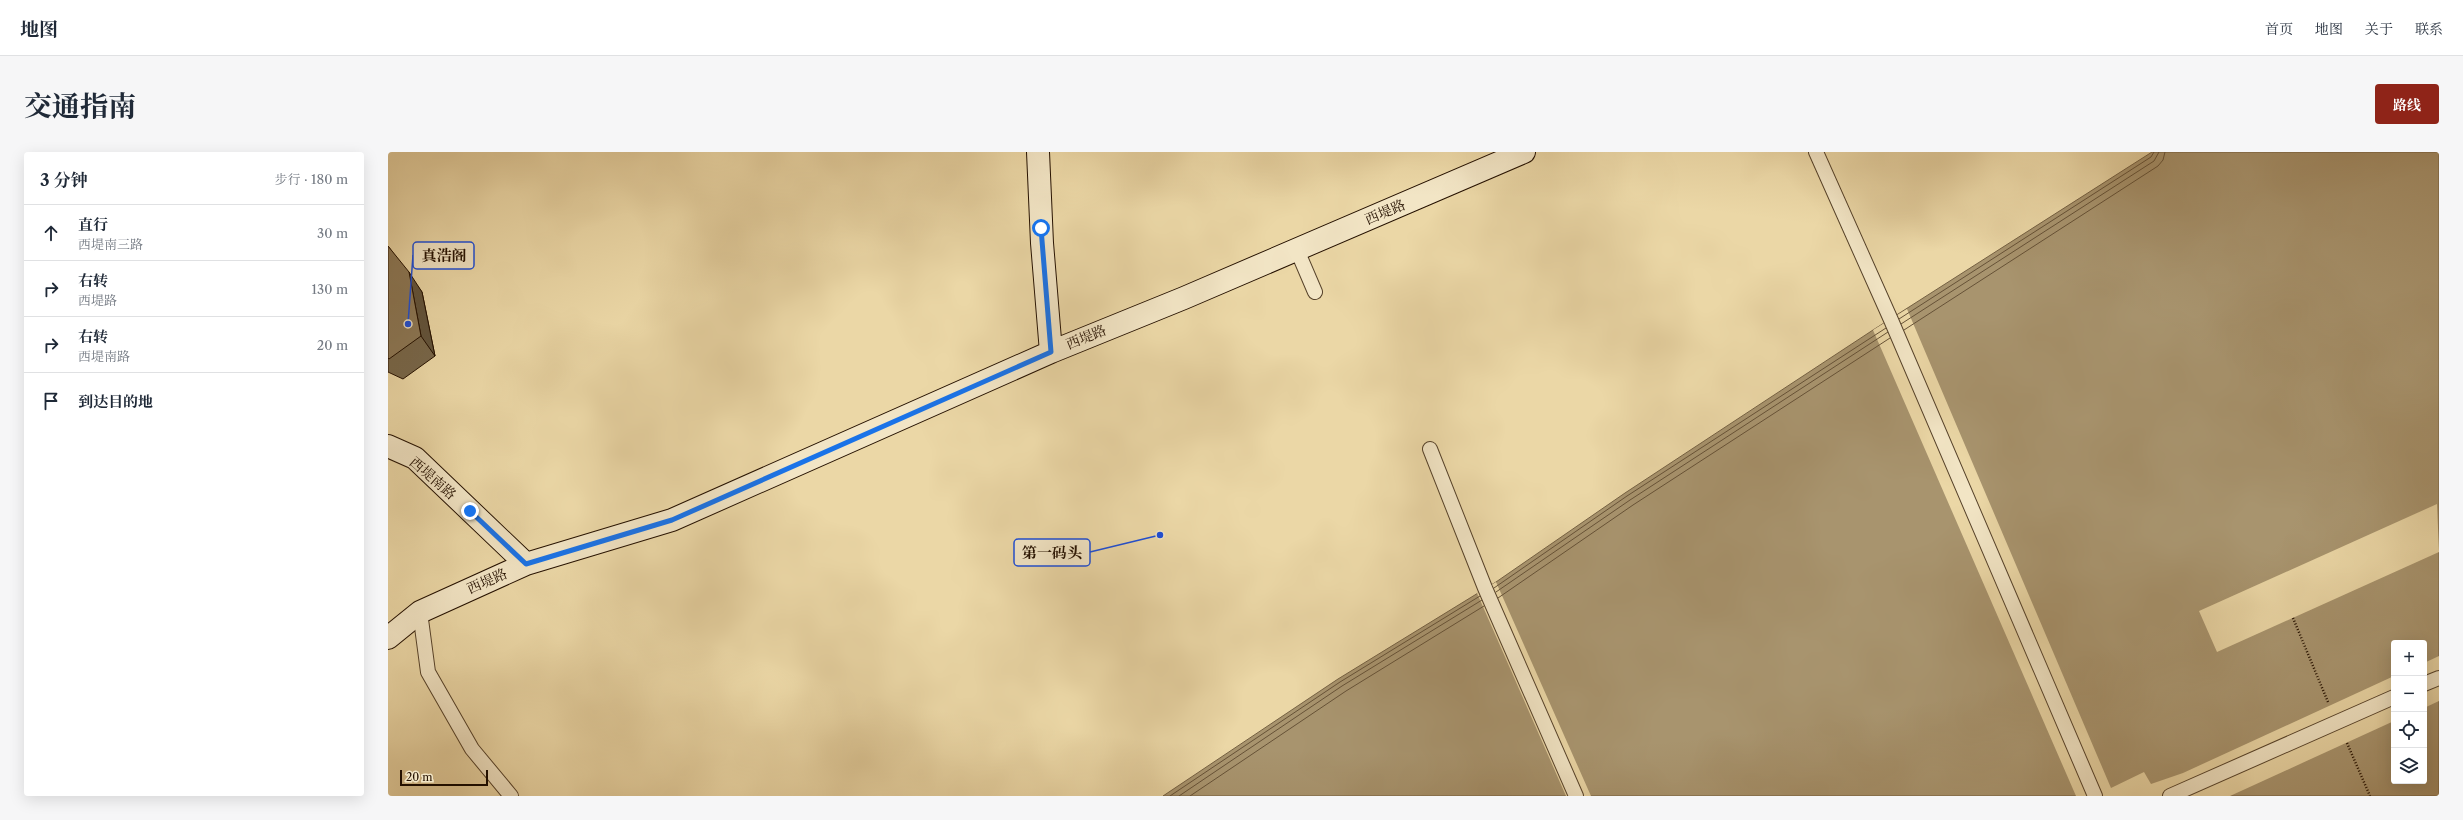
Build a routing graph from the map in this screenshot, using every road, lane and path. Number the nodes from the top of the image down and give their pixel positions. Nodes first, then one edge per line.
1 (1038, 152) edge
2 (1524, 152) edge
3 (1816, 152) edge
4 (1297, 250) junction
5 (1314, 292) dead end
6 (1051, 352) junction
7 (388, 446) edge
8 (1430, 449) dead end
9 (526, 564) junction
10 (420, 612) junction
11 (2293, 618) dead end
12 (388, 638) edge
13 (2439, 678) edge
14 (2427, 683) edge
15 (2391, 699) edge
16 (2329, 706) dead end
17 (2347, 743) dead end
18 (511, 796) edge
19 (1576, 796) edge
20 (2095, 796) edge
21 (2170, 796) edge
22 (2370, 796) edge

1 - 6 street
2 - 4 street, 西堤路
3 - 20 lane
4 - 5 lane
4 - 6 street, 西堤路
6 - 9 street, 西堤路
7 - 9 street, 西堤南路
8 - 19 lane
9 - 10 street, 西堤路
10 - 12 street, 西堤路
10 - 18 lane
11 - 16 path
13 - 14 lane
15 - 21 lane
17 - 22 path

